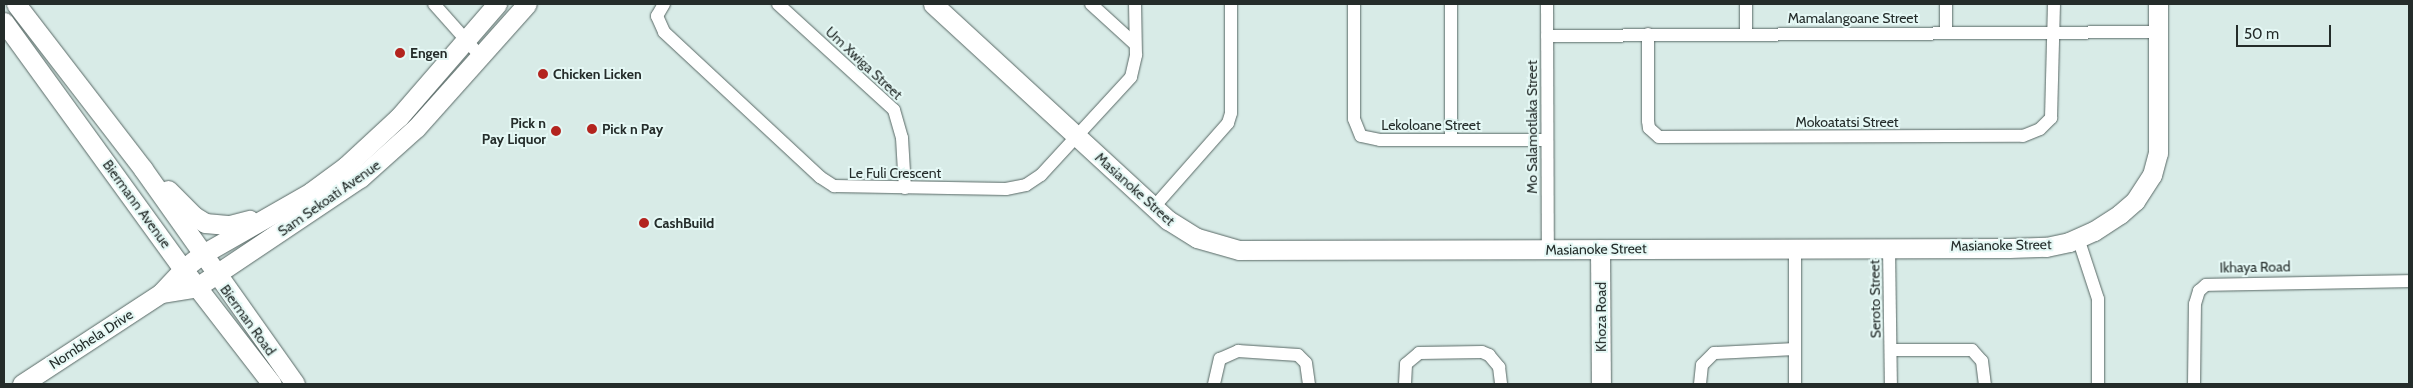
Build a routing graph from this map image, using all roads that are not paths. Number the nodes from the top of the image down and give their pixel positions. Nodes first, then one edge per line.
1 (16, 4) edge
2 (434, 4) edge
3 (497, 4) edge
4 (527, 4) edge
5 (664, 4) edge
6 (778, 4) edge
7 (933, 4) edge
8 (1091, 4) edge
9 (1135, 4) edge
10 (1231, 4) edge
11 (1354, 4) edge
12 (1451, 4) edge
13 (1547, 4) edge
14 (1746, 4) edge
15 (1946, 4) edge
16 (2054, 4) edge
17 (2158, 4) edge
18 (4, 22) edge
19 (2159, 32) junction
20 (1946, 33) junction
21 (2054, 33) junction
22 (1648, 34) junction
23 (1746, 34) junction
24 (1547, 36) junction
25 (466, 39) junction
26 (1135, 44) junction
27 (481, 57) junction
28 (1076, 136) junction
29 (1451, 139) junction
30 (1546, 140) junction
31 (142, 169) junction
32 (905, 188) junction
33 (292, 203) junction
34 (1154, 207) junction
35 (2078, 238) junction
36 (1795, 248) junction
37 (1889, 248) junction
38 (1600, 249) junction
39 (1548, 250) junction
40 (201, 255) junction
41 (183, 269) junction
42 (215, 274) junction
43 (2409, 281) edge
44 (197, 287) junction
45 (161, 293) junction
46 (1795, 349) junction
47 (1891, 350) junction
48 (22, 384) edge
49 (272, 384) edge
50 (295, 384) edge
51 (1214, 384) edge
52 (1309, 384) edge
53 (1405, 384) edge
54 (1501, 384) edge
55 (1601, 384) edge
56 (1700, 384) edge
57 (1795, 384) edge
58 (1891, 384) edge
59 (1985, 384) edge
60 (2098, 384) edge
61 (2194, 384) edge

1 - 31 street, Biermann Avenue
2 - 25 street
3 - 25 street, Sam Sekoati Avenue
4 - 27 street, Sam Sekoati Avenue
5 - 32 street, Le Fuli Crescent
6 - 32 street, Um Xwiga Street
7 - 28 street, Masianoke Street
8 - 26 street
9 - 26 street, Le Fuli Crescent
10 - 34 street
11 - 29 street, Lekoloane Street
12 - 29 street
13 - 24 street, Mo Salamotlaka Street
14 - 23 street
15 - 20 street
16 - 21 street, Mokoatatsi Street
17 - 19 street, Masianoke Street
18 - 41 street, Biermann Avenue
19 - 21 street, Mamalangoane Street
19 - 35 street, Masianoke Street
20 - 21 street, Mamalangoane Street
20 - 23 street, Mamalangoane Street
21 - 22 street, Mokoatatsi Street
22 - 23 street, Mamalangoane Street
22 - 24 street, Mamalangoane Street
24 - 30 street, Mo Salamotlaka Street
25 - 27 street
25 - 33 street, Sam Sekoati Avenue
26 - 28 street, Le Fuli Crescent
27 - 42 street, Sam Sekoati Avenue
28 - 32 street, Le Fuli Crescent
28 - 34 street, Masianoke Street
29 - 30 street, Lekoloane Street
30 - 39 street, Mo Salamotlaka Street
31 - 33 street
31 - 40 street, Biermann Avenue
33 - 40 street, Sam Sekoati Avenue
34 - 39 street, Masianoke Street
35 - 37 street, Masianoke Street
35 - 60 street
36 - 37 street, Masianoke Street
36 - 38 street, Masianoke Street
36 - 46 street
37 - 47 street, Seroto Street
38 - 39 street, Masianoke Street
38 - 55 street, Khoza Road
40 - 41 street, Sam Sekoati Avenue
40 - 42 street, Bierman Road
41 - 44 street, Biermann Avenue
41 - 45 street, Nombhela Drive
42 - 44 street, Sam Sekoati Avenue
42 - 50 street, Bierman Road
43 - 61 street, Ikhaya Road
44 - 45 street, Nombhela Drive
44 - 49 street, Biermann Avenue
45 - 48 street, Nombhela Drive
46 - 56 street
46 - 57 street
47 - 58 street, Seroto Street
47 - 59 street, Seroto Street
51 - 52 street
53 - 54 street

